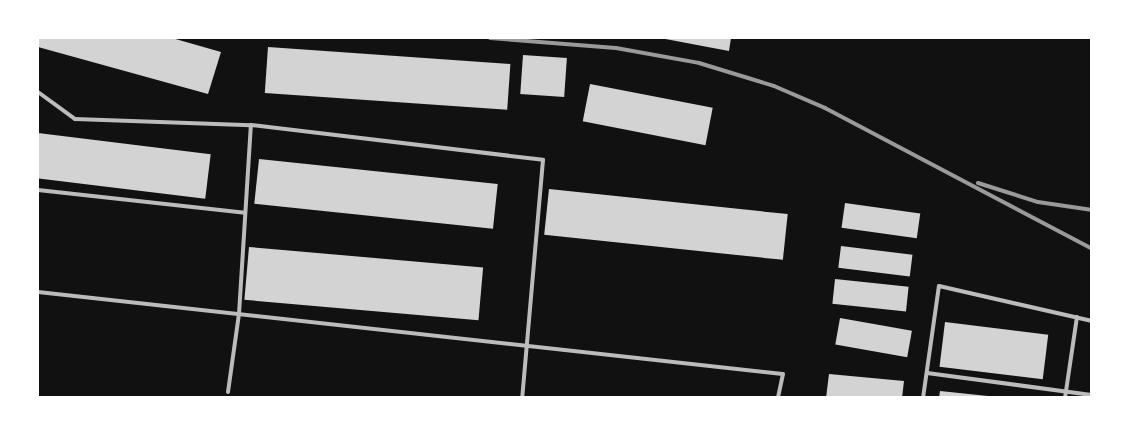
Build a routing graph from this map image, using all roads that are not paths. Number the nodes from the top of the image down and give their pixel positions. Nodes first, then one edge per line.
1 (38, 92) edge
2 (251, 125) junction
3 (38, 190) edge
4 (245, 214) junction
5 (38, 292) edge
6 (239, 314) junction
7 (1077, 317) junction
8 (1092, 320) edge
9 (528, 346) junction
10 (927, 373) junction
11 (1066, 391) junction
12 (228, 392) dead end
13 (1092, 395) edge
14 (522, 398) edge
15 (778, 398) edge
16 (923, 398) edge
17 (1065, 398) edge

1 - 2 lane
2 - 4 lane
2 - 9 lane
3 - 4 lane
4 - 6 lane
5 - 6 lane
6 - 9 lane
6 - 12 lane
7 - 8 lane
7 - 10 lane
7 - 11 lane
9 - 14 lane
9 - 15 lane
10 - 11 lane
10 - 16 lane
11 - 13 lane
11 - 17 lane

